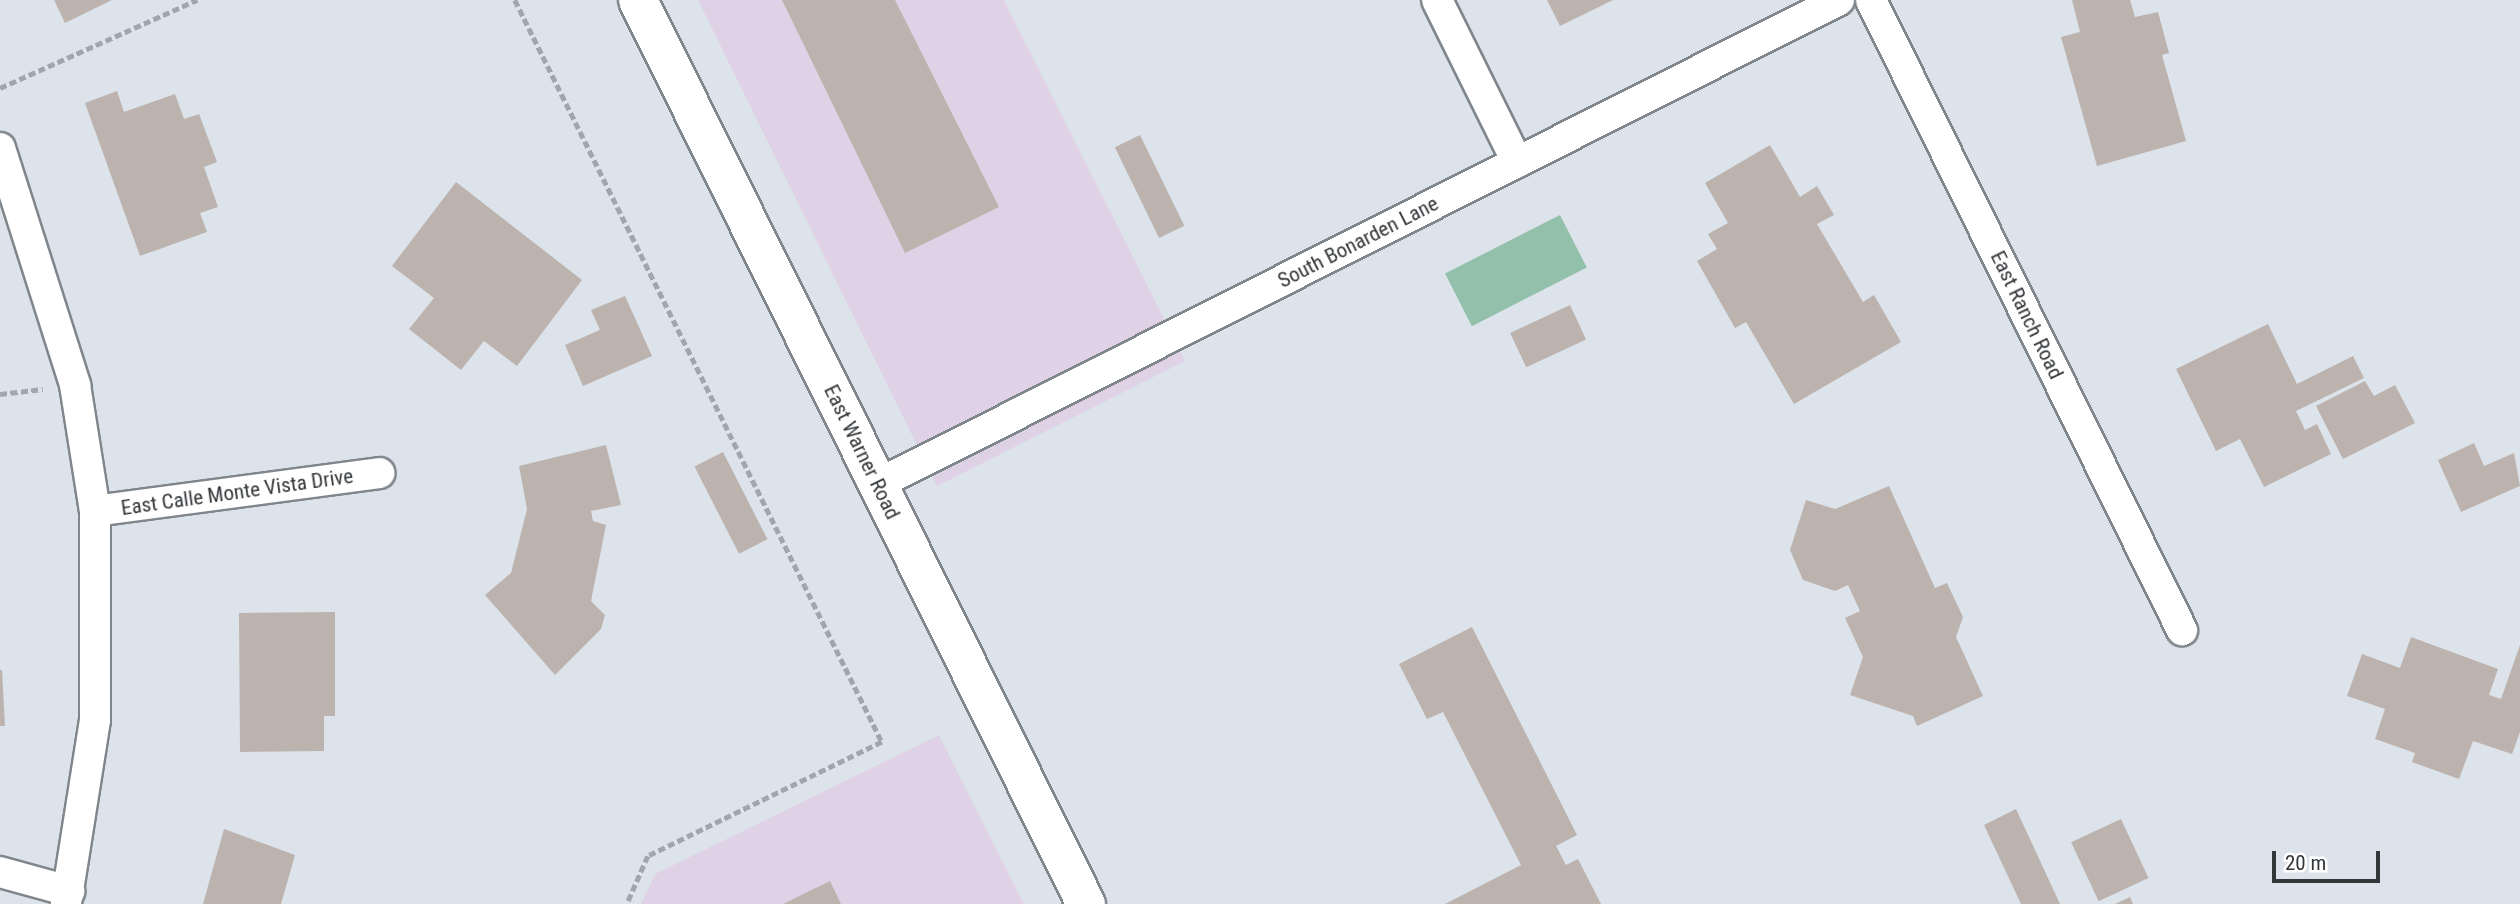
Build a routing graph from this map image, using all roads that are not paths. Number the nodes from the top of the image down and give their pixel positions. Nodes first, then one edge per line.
1 (638, 0) edge
2 (1437, 0) edge
3 (1839, 0) edge
4 (1871, 0) edge
5 (0, 148) edge
6 (1517, 162) junction
7 (379, 473) dead end
8 (878, 485) junction
9 (95, 511) junction
10 (2182, 631) dead end
11 (0, 872) edge
12 (67, 898) edge
13 (1086, 904) edge

1 - 8 main road, East Warner Road
2 - 6 street
3 - 6 street, South Bonarden Lane
4 - 10 street, East Ranch Road
5 - 9 street, East Calle Monte Vista Drive
6 - 8 street, South Bonarden Lane
7 - 9 street, East Calle Monte Vista Drive
8 - 13 main road, East Warner Road
9 - 12 street, East Calle Monte Vista Drive
11 - 12 street, East Calle Monte Vista Drive

